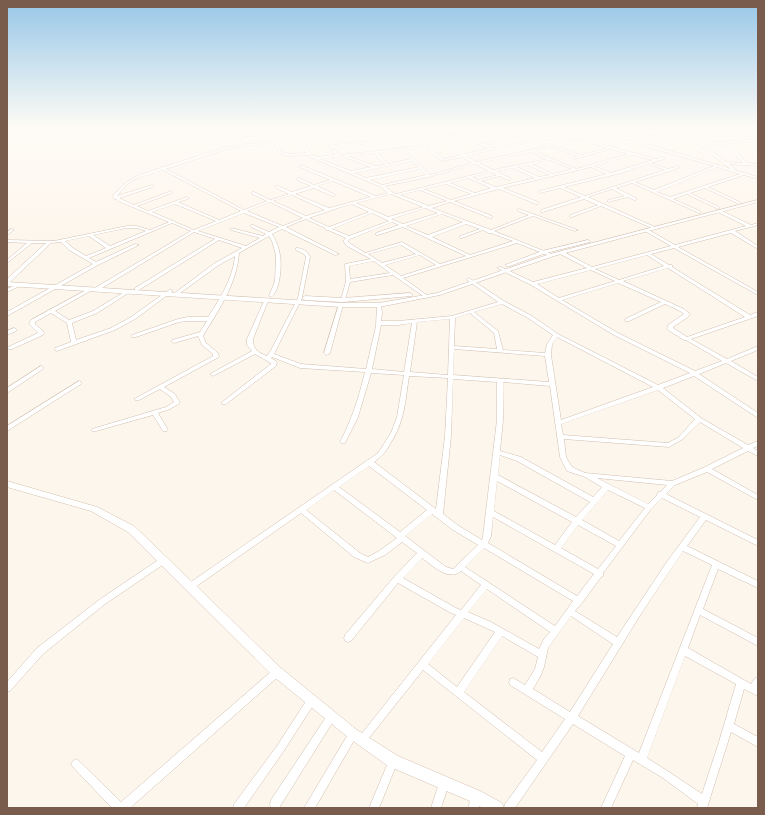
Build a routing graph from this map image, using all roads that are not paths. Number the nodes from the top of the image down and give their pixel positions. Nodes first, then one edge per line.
1 (175, 164) edge
2 (332, 164) edge
3 (365, 164) edge
4 (392, 164) edge
5 (417, 164) edge
6 (472, 164) edge
7 (478, 164) edge
8 (529, 164) joint
9 (564, 164) edge
10 (598, 164) edge
11 (644, 164) edge
12 (651, 164) edge
13 (711, 164) edge
14 (726, 164) edge
15 (746, 164) edge
16 (387, 165) joint
17 (758, 165) edge
18 (301, 166) dead end
19 (591, 166) junction
20 (717, 166) junction
21 (514, 167) junction
22 (678, 167) dead end
23 (162, 168) junction
24 (375, 168) junction
25 (421, 168) junction
26 (576, 170) junction
27 (668, 170) junction
28 (493, 171) junction
29 (736, 171) junction
30 (352, 172) junction
31 (610, 174) junction
32 (743, 174) junction
33 (500, 175) junction
34 (553, 175) junction
35 (429, 176) junction
36 (468, 177) junction
37 (538, 178) junction
38 (758, 178) edge
39 (298, 179) dead end
40 (367, 179) junction
41 (509, 179) dead end
42 (333, 180) junction
43 (478, 182) junction
44 (632, 182) junction
45 (447, 183) junction
46 (152, 186) dead end
47 (314, 186) junction
48 (382, 186) junction
49 (561, 186) junction
50 (277, 187) dead end
51 (705, 187) junction
52 (500, 188) junction
53 (612, 188) junction
54 (420, 189) junction
55 (496, 189) junction
56 (171, 192) dead end
57 (540, 192) dead end
58 (653, 192) junction
59 (253, 193) dead end
60 (292, 193) junction
61 (687, 193) junction
62 (394, 194) junction
63 (475, 194) junction
64 (332, 195) dead end
65 (628, 196) junction
66 (375, 197) junction
67 (583, 197) junction
68 (115, 198) junction
69 (187, 198) dead end
70 (758, 198) edge
71 (635, 199) dead end
72 (669, 199) junction
73 (270, 201) junction
74 (451, 201) junction
75 (609, 201) dead end
76 (758, 201) edge
77 (174, 202) junction
78 (353, 203) junction
79 (537, 203) dead end
80 (740, 203) junction
81 (601, 205) junction
82 (134, 206) junction
83 (426, 207) junction
84 (718, 209) junction
85 (329, 210) junction
86 (519, 210) dead end
87 (243, 211) junction
88 (542, 211) dead end
89 (148, 212) junction
90 (372, 212) junction
91 (699, 212) junction
92 (441, 213) junction
93 (532, 215) junction
94 (571, 216) dead end
95 (491, 217) dead end
96 (305, 218) junction
97 (387, 219) junction
98 (220, 221) junction
99 (392, 221) junction
100 (172, 222) junction
101 (465, 223) junction
102 (758, 224) edge
103 (252, 226) dead end
104 (402, 226) junction
105 (750, 226) junction
106 (282, 227) junction
107 (647, 228) junction
108 (232, 229) dead end
109 (326, 229) junction
110 (482, 229) junction
111 (12, 230) dead end
112 (576, 230) dead end
113 (150, 231) junction
114 (731, 231) junction
115 (194, 232) junction
116 (489, 232) junction
117 (7, 234) edge
118 (270, 234) junction
119 (377, 234) dead end
120 (90, 235) junction
121 (262, 237) junction
122 (428, 237) junction
123 (461, 237) dead end
124 (218, 238) junction
125 (349, 238) junction
126 (7, 241) edge
127 (62, 241) junction
128 (30, 242) junction
129 (50, 242) junction
130 (515, 242) junction
131 (137, 245) dead end
132 (674, 246) junction
133 (245, 247) junction
134 (109, 248) junction
135 (298, 248) dead end
136 (758, 248) edge
137 (237, 252) junction
138 (544, 252) junction
139 (562, 253) junction
140 (338, 254) dead end
141 (365, 254) junction
142 (420, 254) junction
143 (648, 254) junction
144 (552, 255) junction
145 (470, 256) junction
146 (86, 258) junction
147 (375, 260) junction
148 (7, 262) edge
149 (96, 264) junction
150 (382, 264) junction
151 (440, 266) junction
152 (670, 266) junction
153 (499, 268) junction
154 (592, 268) junction
155 (505, 271) junction
156 (394, 274) junction
157 (400, 278) junction
158 (617, 280) junction
159 (471, 281) junction
160 (7, 282) edge
161 (348, 282) junction
162 (61, 284) junction
163 (532, 284) junction
164 (20, 285) junction
165 (100, 286) junction
166 (758, 287) edge
167 (54, 288) junction
168 (748, 288) junction
169 (137, 289) junction
170 (93, 290) junction
171 (180, 291) junction
172 (7, 292) edge
173 (128, 292) junction
174 (170, 294) junction
175 (758, 294) edge
176 (224, 296) junction
177 (423, 296) junction
178 (268, 298) junction
179 (559, 299) junction
180 (299, 300) junction
181 (502, 302) junction
182 (665, 302) junction
183 (342, 303) junction
184 (379, 305) junction
185 (50, 311) junction
186 (472, 313) junction
187 (7, 314) edge
188 (758, 314) edge
189 (453, 317) junction
190 (749, 317) junction
191 (211, 319) junction
192 (627, 320) dead end
193 (415, 321) junction
194 (69, 322) junction
195 (380, 323) junction
196 (14, 330) dead end
197 (7, 333) edge
198 (201, 333) junction
199 (556, 335) junction
200 (134, 336) dead end
201 (686, 339) junction
202 (174, 340) dead end
203 (74, 343) junction
204 (452, 347) junction
205 (10, 348) dead end
206 (758, 348) edge
207 (57, 350) dead end
208 (500, 350) junction
209 (255, 352) junction
210 (327, 353) dead end
211 (548, 355) junction
212 (269, 357) junction
213 (726, 361) junction
214 (41, 368) dead end
215 (368, 371) junction
216 (213, 374) dead end
217 (407, 374) junction
218 (696, 374) junction
219 (451, 378) junction
220 (758, 379) edge
221 (500, 381) junction
222 (79, 383) dead end
223 (552, 384) junction
224 (160, 387) junction
225 (659, 388) junction
226 (8, 389) edge
227 (137, 399) dead end
228 (224, 403) dead end
229 (154, 412) junction
230 (758, 416) edge
231 (699, 419) junction
232 (558, 423) junction
233 (7, 429) edge
234 (94, 430) dead end
235 (165, 430) dead end
236 (560, 437) junction
237 (343, 442) dead end
238 (758, 443) edge
239 (748, 448) junction
240 (497, 452) junction
241 (758, 454) edge
242 (370, 463) junction
243 (707, 469) junction
244 (584, 475) junction
245 (495, 477) junction
246 (673, 483) junction
247 (7, 484) edge
248 (607, 486) junction
249 (335, 487) junction
250 (660, 494) junction
251 (758, 498) edge
252 (594, 500) junction
253 (649, 507) junction
254 (302, 510) junction
255 (432, 510) junction
256 (490, 512) junction
257 (439, 515) junction
258 (704, 517) junction
259 (577, 521) junction
260 (401, 537) junction
261 (484, 543) junction
262 (758, 543) edge
263 (621, 544) junction
264 (682, 546) junction
265 (556, 548) junction
266 (422, 553) junction
267 (164, 560) junction
268 (716, 564) junction
269 (460, 567) junction
270 (600, 574) junction
271 (397, 578) junction
272 (486, 584) junction
273 (758, 585) edge
274 (191, 586) junction
275 (579, 601) junction
276 (698, 610) junction
277 (571, 612) junction
278 (463, 613) junction
279 (500, 631) junction
280 (556, 631) junction
281 (348, 638) dead end
282 (758, 642) edge
283 (619, 643) junction
284 (683, 650) junction
285 (541, 654) junction
286 (423, 665) junction
287 (277, 672) junction
288 (758, 681) edge
289 (513, 682) dead end
290 (741, 682) junction
291 (7, 688) edge
292 (527, 690) junction
293 (756, 691) edge
294 (459, 692) junction
295 (311, 701) junction
296 (331, 717) junction
297 (572, 717) junction
298 (729, 726) junction
299 (357, 737) junction
300 (758, 742) edge
301 (631, 754) junction
302 (543, 759) junction
303 (642, 760) junction
304 (392, 761) junction
305 (76, 764) dead end
306 (444, 784) junction
307 (475, 796) junction
308 (275, 804) dead end
309 (703, 805) edge
310 (119, 808) edge
311 (122, 808) edge
312 (238, 808) edge
313 (308, 808) edge
314 (374, 808) edge
315 (436, 808) edge
316 (474, 808) edge
317 (497, 808) edge
318 (509, 808) edge
319 (606, 808) edge

1 - 23 street
2 - 30 street
3 - 24 street
4 - 16 street
5 - 25 street
6 - 35 street
7 - 28 street
8 - 21 street
8 - 34 street
9 - 26 street
10 - 19 street
11 - 31 street
12 - 27 street
13 - 20 street
14 - 29 street
15 - 17 street
16 - 24 street
18 - 42 street
19 - 26 street
19 - 31 street
20 - 29 street
20 - 58 street
21 - 28 street
21 - 37 street
22 - 27 street
23 - 68 street
23 - 87 street
24 - 30 street
25 - 35 street
25 - 40 street
26 - 34 street
27 - 44 street
28 - 33 street
28 - 36 street
29 - 32 street
30 - 40 street
31 - 49 street
32 - 38 street
32 - 51 street
33 - 41 street
33 - 43 street
34 - 37 street
35 - 48 street
36 - 43 street
36 - 45 street
37 - 52 street
39 - 47 street
40 - 48 street
42 - 47 street
42 - 66 street
43 - 55 street
44 - 53 street
44 - 58 street
45 - 54 street
45 - 63 street
46 - 68 street
47 - 60 street
47 - 64 street
48 - 62 street
49 - 57 street
49 - 67 street
50 - 60 street
51 - 61 street
51 - 80 street
52 - 55 street
52 - 79 street
53 - 65 street
53 - 67 street
54 - 62 street
54 - 74 street
55 - 63 street
56 - 82 street
58 - 72 street
59 - 73 street
60 - 73 street
60 - 85 street
61 - 72 street
61 - 84 street
62 - 66 street
62 - 83 street
63 - 74 street
65 - 71 street
65 - 75 street
66 - 78 street
67 - 81 street
67 - 88 street
68 - 82 street
69 - 77 street
70 - 80 street
72 - 91 street
73 - 87 street
73 - 96 street
74 - 83 street
74 - 95 street
76 - 84 street
77 - 89 street
77 - 98 street
78 - 85 street
78 - 90 street
80 - 84 street
81 - 94 street
81 - 107 street
82 - 89 street
83 - 92 street
83 - 97 street
84 - 91 street
84 - 105 street
84 - 107 street
85 - 96 street
86 - 93 street
87 - 98 street
87 - 106 street
89 - 100 street
90 - 97 street
90 - 109 street
91 - 107 street
92 - 101 street
92 - 104 street
93 - 112 street
93 - 116 street
96 - 106 street
96 - 109 street
97 - 99 street
98 - 115 street
99 - 104 street
99 - 125 street
100 - 113 street
100 - 115 street
101 - 110 street
101 - 122 street
102 - 105 street
103 - 118 street
104 - 119 street
104 - 122 street
105 - 114 street
106 - 118 street
106 - 140 street
107 - 132 street
107 - 138 street
107 - 139 street
108 - 121 street
109 - 125 street
110 - 116 street
110 - 123 street
111 - 117 street
113 - 120 street
113 - 134 street
114 - 132 street
114 - 136 street
115 - 124 street
115 - 165 street
116 - 130 street
118 - 121 street
118 - 178 street
120 - 127 street
120 - 134 street
121 - 133 street
122 - 145 street
124 - 133 street
124 - 169 street
125 - 141 street
126 - 128 street
127 - 129 street
127 - 146 street
128 - 129 street
128 - 148 street
129 - 160 street
130 - 138 street
130 - 145 street
131 - 149 street
132 - 143 street
132 - 168 street
133 - 137 street
134 - 146 street
135 - 180 street
137 - 171 street
137 - 176 street
138 - 144 street
138 - 153 street
139 - 144 street
139 - 154 street
141 - 142 street
141 - 147 street
142 - 150 street
142 - 151 street
143 - 152 street
143 - 154 street
144 - 155 street
145 - 151 street
146 - 149 street
147 - 150 street
147 - 161 street
149 - 162 street
150 - 156 street
151 - 157 street
152 - 158 street
152 - 190 street
153 - 155 street
153 - 159 street
154 - 158 street
154 - 163 street
155 - 159 street
155 - 163 street
156 - 157 street
156 - 161 street
157 - 177 street
158 - 179 street
158 - 182 street
159 - 177 street
159 - 181 street
160 - 162 street
160 - 164 street
161 - 183 street
162 - 165 street
162 - 167 street
163 - 179 street
164 - 167 street
164 - 172 street
165 - 169 street
165 - 170 street
166 - 168 street
167 - 170 street
167 - 187 street
168 - 175 street
169 - 174 street
170 - 173 street
170 - 185 street
171 - 174 street
171 - 176 street
173 - 174 street
173 - 194 street
174 - 176 street
174 - 203 street
176 - 178 street
176 - 191 street
177 - 183 street
177 - 184 street
178 - 180 street
178 - 209 street
179 - 218 street
180 - 183 street
180 - 212 street
181 - 186 street
181 - 199 street
182 - 192 street
182 - 201 street
183 - 184 street
183 - 210 street
184 - 195 street
185 - 194 street
185 - 205 street
186 - 189 street
186 - 208 street
188 - 190 street
189 - 193 street
189 - 204 street
190 - 201 street
191 - 198 street
191 - 200 street
193 - 195 street
193 - 217 street
194 - 203 street
195 - 215 street
196 - 197 street
198 - 202 street
198 - 224 street
199 - 211 street
199 - 225 street
201 - 213 street
203 - 207 street
204 - 208 street
204 - 219 street
206 - 213 street
208 - 211 street
209 - 212 street
209 - 216 street
211 - 223 street
212 - 215 street
212 - 228 street
213 - 218 street
213 - 220 street
214 - 226 street
215 - 217 street
215 - 237 street
217 - 219 street
217 - 242 street
218 - 225 street
218 - 230 street
219 - 221 street
219 - 257 street
221 - 223 street
221 - 240 street
222 - 233 street
223 - 232 street
224 - 227 street
224 - 229 street
225 - 231 street
225 - 232 street
229 - 234 street
229 - 235 street
231 - 236 street
231 - 239 street
232 - 236 street
236 - 244 street
238 - 239 street
239 - 241 street
239 - 243 street
240 - 245 street
240 - 252 street
242 - 249 street
242 - 255 street
243 - 246 street
243 - 251 street
244 - 246 street
244 - 248 street
245 - 256 street
245 - 259 street
246 - 250 street
247 - 267 main road
248 - 252 street
248 - 253 street
249 - 254 street
249 - 260 street
250 - 253 street
250 - 258 street
252 - 259 street
253 - 263 street
254 - 260 street
254 - 274 street
255 - 257 street
255 - 260 street
256 - 261 street
256 - 265 street
257 - 261 street
258 - 262 street
258 - 264 street
259 - 263 street
259 - 265 street
260 - 266 street
261 - 269 street
261 - 275 street
263 - 270 street
264 - 268 street
264 - 283 street
265 - 270 street
266 - 269 street
266 - 271 street
267 - 274 main road
267 - 291 street
268 - 273 street
268 - 276 street
269 - 272 street
270 - 275 street
271 - 278 street
271 - 281 street
272 - 278 street
272 - 280 street
274 - 287 main road
275 - 277 street
276 - 282 street
276 - 284 street
277 - 280 street
277 - 283 street
278 - 279 street
278 - 286 street
279 - 285 street
279 - 294 street
280 - 285 street
283 - 297 street
284 - 290 street
284 - 303 street
285 - 292 street
286 - 294 street
286 - 299 street
287 - 295 main road
287 - 311 street
288 - 293 street
289 - 292 street
290 - 293 street
290 - 298 street
292 - 297 street
294 - 302 street
295 - 296 main road
295 - 312 street
296 - 299 main road
296 - 308 street
297 - 301 street
297 - 302 street
298 - 300 street
298 - 309 street
299 - 304 main road
299 - 313 street
301 - 303 street
301 - 319 street
302 - 318 street
303 - 309 street
304 - 306 main road
304 - 314 street
305 - 310 street
306 - 307 main road
306 - 315 street
307 - 316 street
307 - 317 main road

